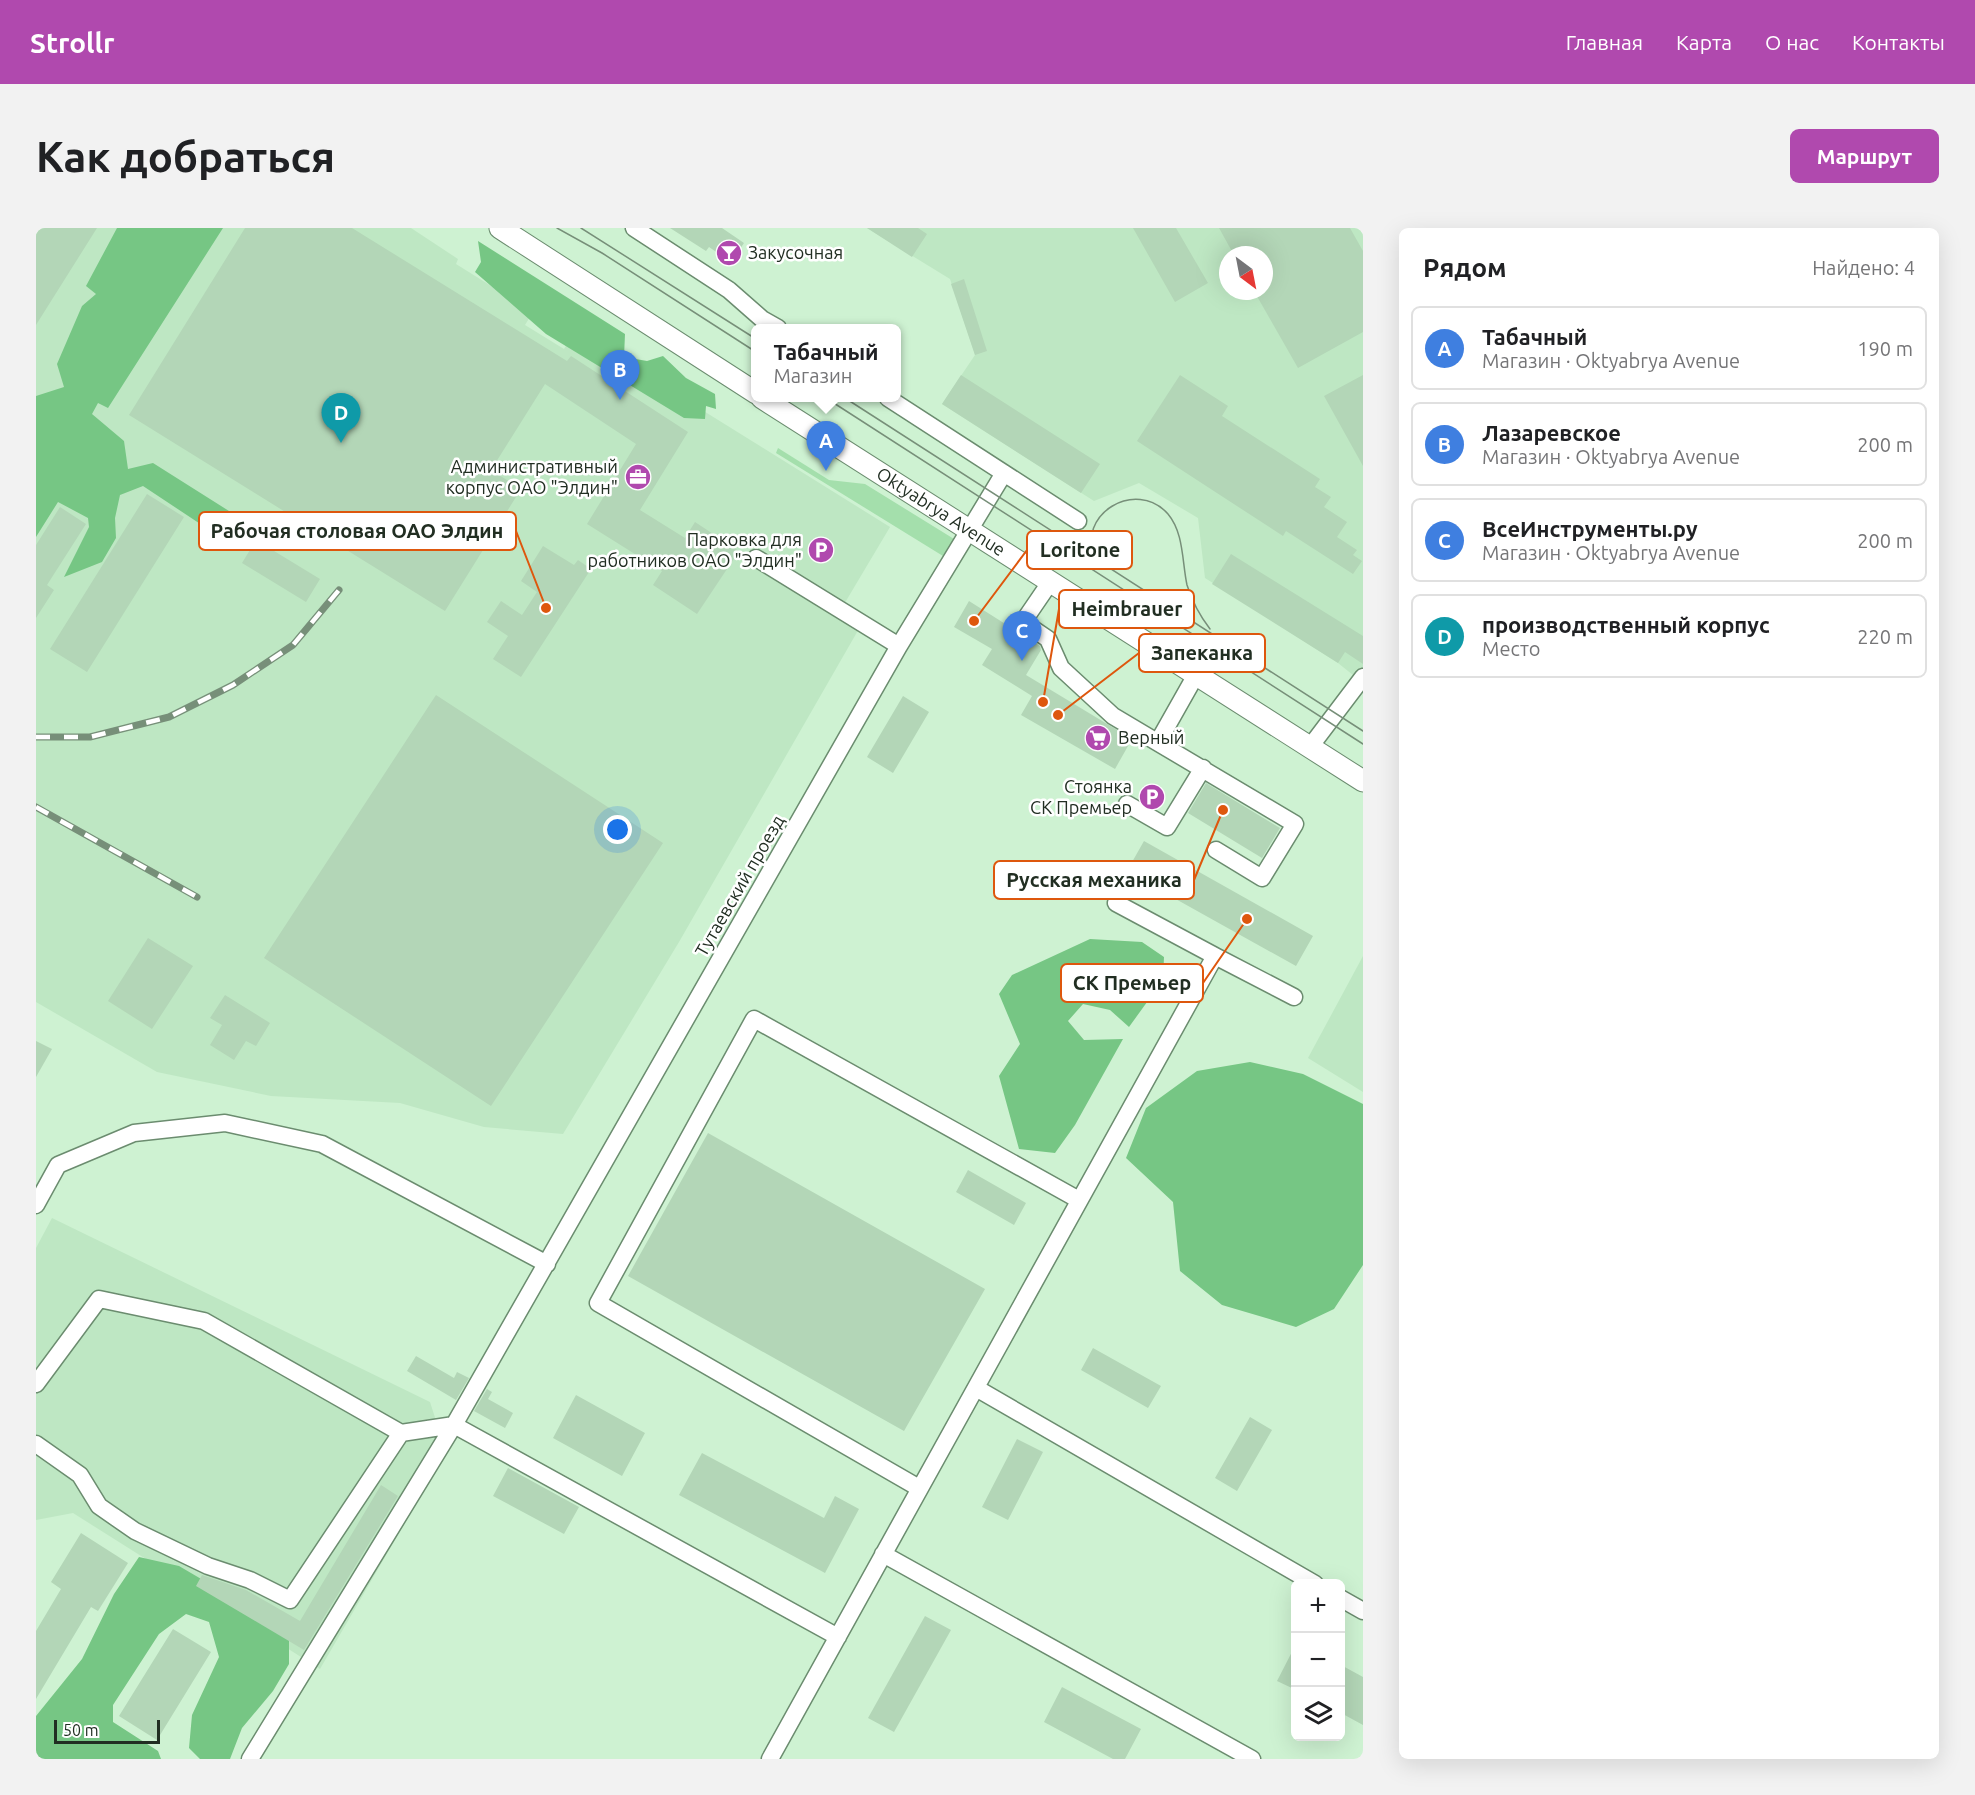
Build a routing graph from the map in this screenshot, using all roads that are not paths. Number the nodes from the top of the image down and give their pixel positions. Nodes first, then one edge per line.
1 (500, 228) edge
2 (634, 228) edge
3 (771, 324) edge
4 (751, 390) edge
5 (768, 402) edge
6 (894, 402) edge
7 (1004, 473) junction
8 (1078, 521) dead end
9 (970, 529) junction
10 (756, 558) dead end
11 (1051, 581) junction
12 (899, 646) junction
13 (1197, 673) junction
14 (1363, 676) edge
15 (1158, 742) junction
16 (1310, 747) junction
17 (1203, 768) junction
18 (1363, 781) edge
19 (1127, 804) dead end
20 (1216, 850) dead end
21 (1116, 903) dead end
22 (1215, 956) junction
23 (1294, 998) dead end
24 (1079, 1200) junction
25 (36, 1205) edge
26 (547, 1264) junction
27 (36, 1384) edge
28 (976, 1388) junction
29 (454, 1425) junction
30 (401, 1433) junction
31 (36, 1444) edge
32 (919, 1488) junction
33 (883, 1554) junction
34 (1306, 1579) edge
35 (1345, 1600) edge
36 (1363, 1611) edge
37 (838, 1637) junction
38 (250, 1759) edge
39 (770, 1759) edge
40 (1252, 1759) edge

1 - 4 main road
2 - 3 street
5 - 9 main road, Oktyabrya Avenue
6 - 7 street
7 - 8 street
7 - 9 street, Тутаевский проезд
9 - 11 main road, Oktyabrya Avenue
9 - 12 street, Тутаевский проезд
10 - 12 street
11 - 13 main road, Oktyabrya Avenue
11 - 15 street
12 - 26 street, Тутаевский проезд
13 - 15 street
13 - 16 main road, Oktyabrya Avenue
14 - 16 street
15 - 17 street
16 - 18 main road, Oktyabrya Avenue
17 - 19 street
17 - 20 street
21 - 22 street
22 - 23 street
22 - 24 street
24 - 28 street
24 - 32 street
25 - 26 street
26 - 29 street, Тутаевский проезд
27 - 30 street
28 - 32 street
28 - 34 street
29 - 30 street
29 - 37 street
29 - 38 street, Тутаевский проезд
30 - 31 street
32 - 33 street
33 - 37 street
33 - 40 street
35 - 36 street
37 - 39 street

